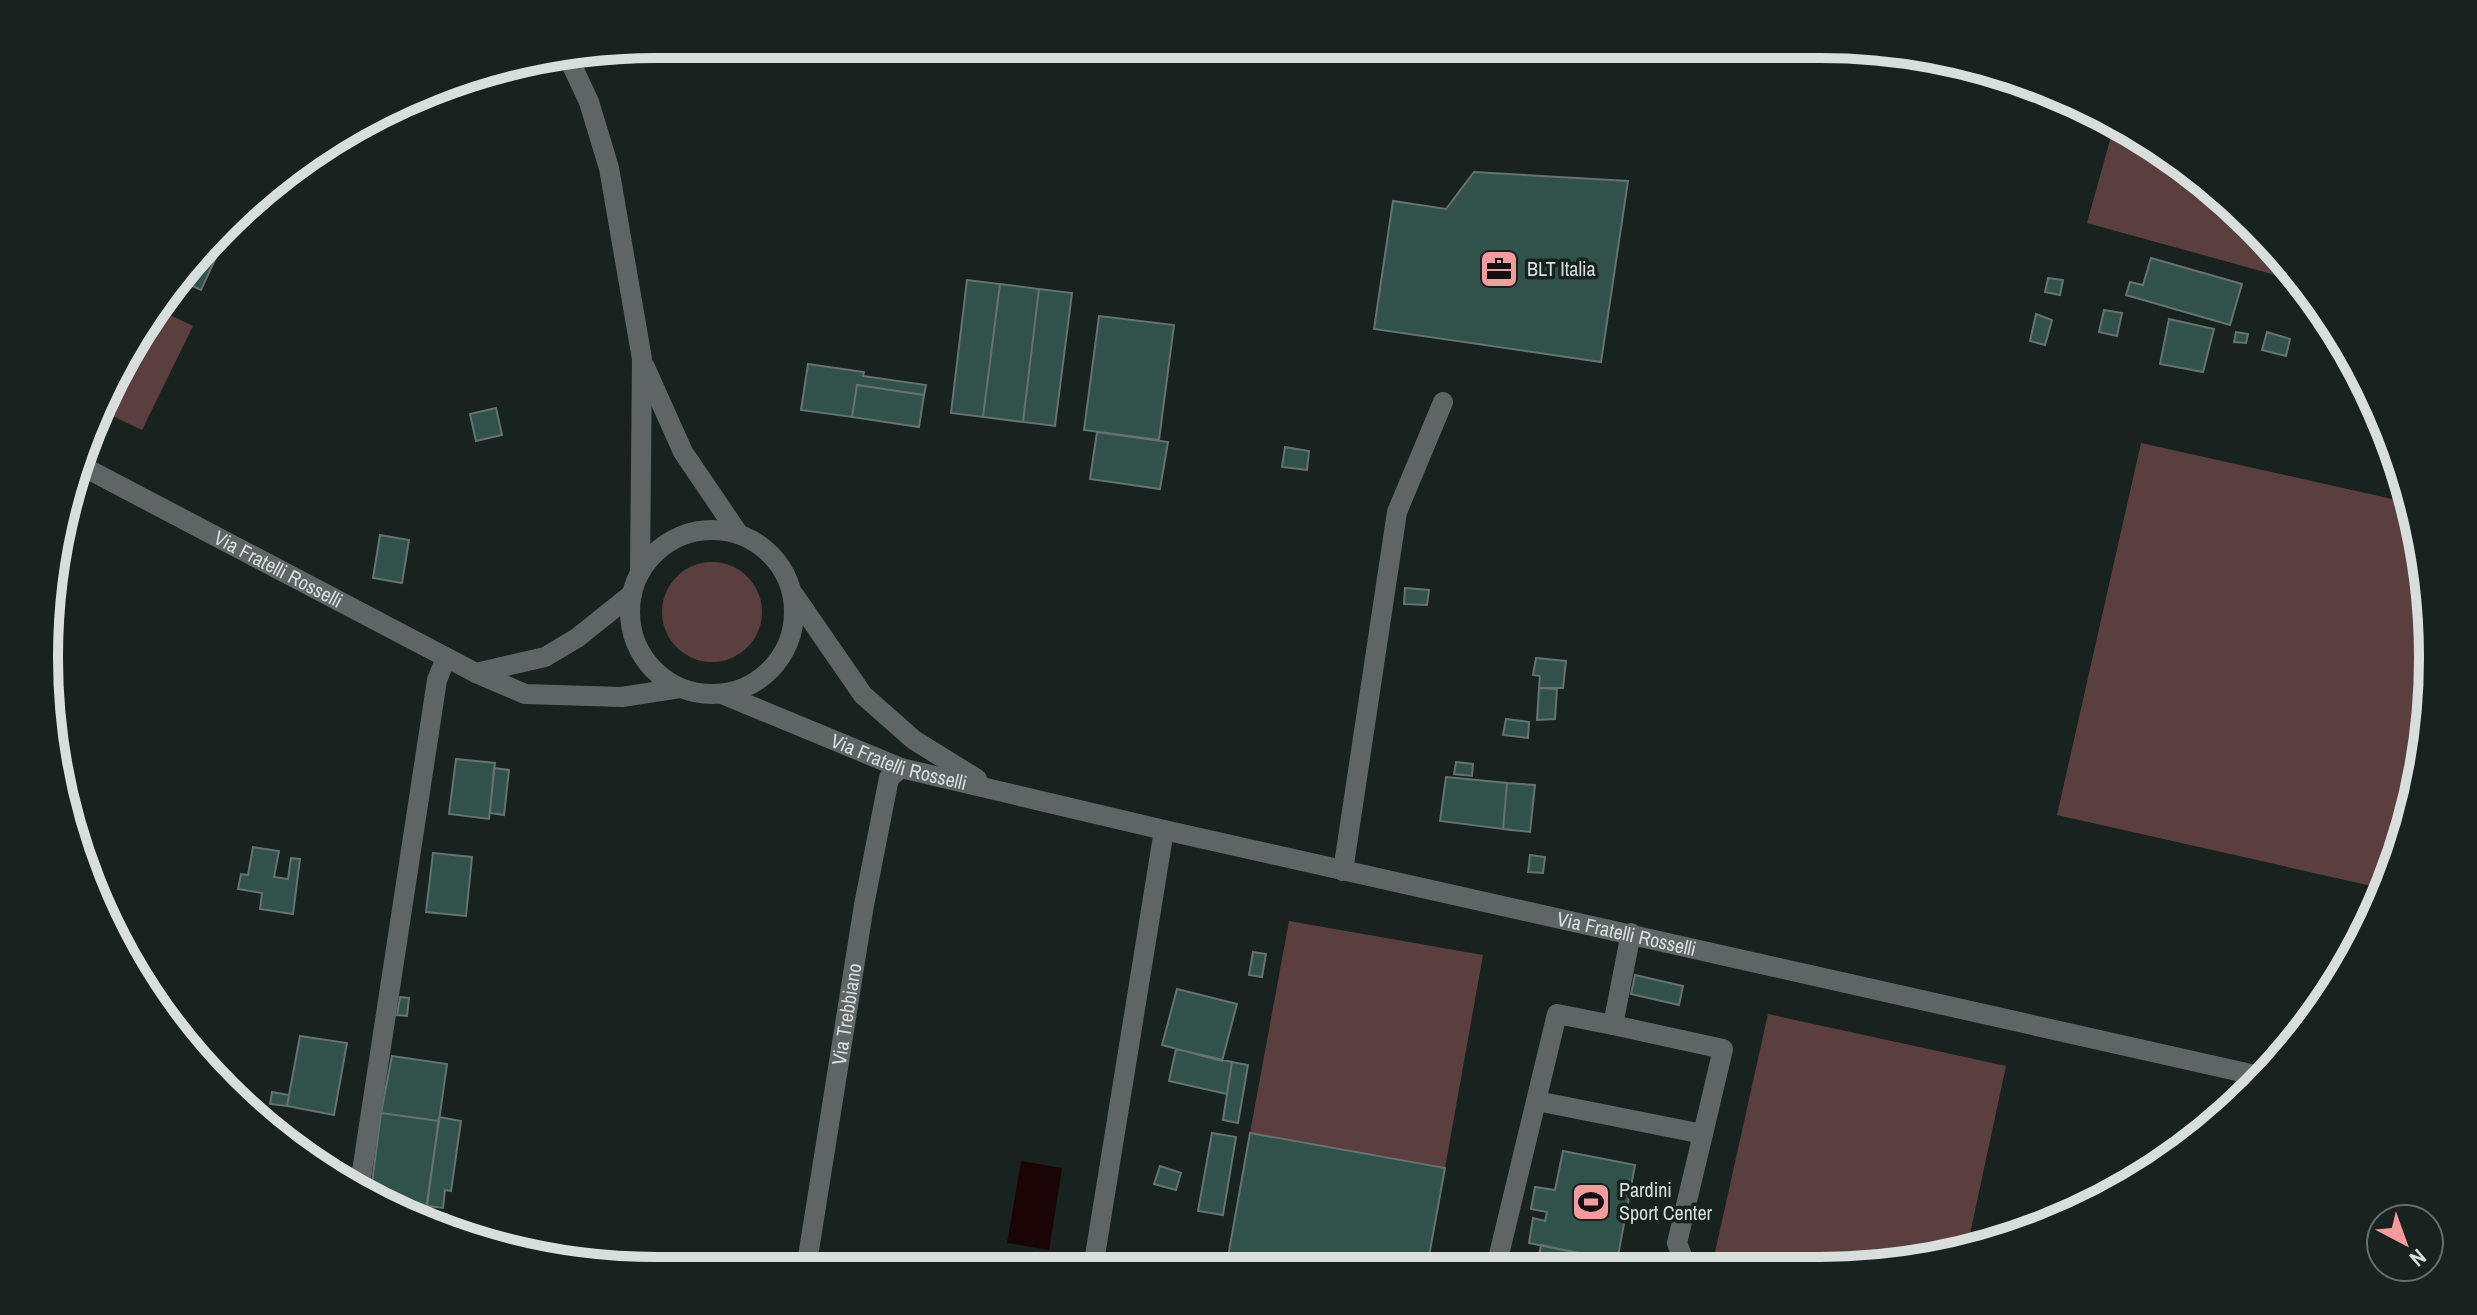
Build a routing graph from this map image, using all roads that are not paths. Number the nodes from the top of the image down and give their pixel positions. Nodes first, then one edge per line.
1 (572, 64) edge
2 (642, 359) junction
3 (1443, 402) dead end
4 (89, 470) edge
5 (738, 533) junction
6 (640, 572) junction
7 (793, 593) junction
8 (632, 594) junction
9 (446, 658) junction
10 (476, 673) junction
11 (680, 688) junction
12 (722, 694) junction
13 (901, 768) junction
14 (991, 787) junction
15 (1164, 830) junction
16 (1343, 871) junction
17 (1631, 933) junction
18 (1613, 1025) junction
19 (2250, 1074) edge
20 (1537, 1101) junction
21 (1703, 1134) junction
22 (361, 1179) edge
23 (808, 1257) edge
24 (1095, 1257) edge
25 (1498, 1257) edge
26 (1682, 1257) edge

1 - 2 street
2 - 5 street
2 - 6 street
3 - 16 street
4 - 9 street, Via Fratelli Rosselli
5 - 6 street
5 - 7 street
6 - 8 street
7 - 12 street
7 - 14 street, Via Fratelli Rosselli
8 - 10 street
8 - 11 street
9 - 10 street, Via Fratelli Rosselli
9 - 22 street
10 - 11 street, Via Fratelli Rosselli
11 - 12 street
12 - 13 street, Via Fratelli Rosselli
13 - 14 street, Via Fratelli Rosselli
13 - 23 street, Via Trebbiano
14 - 15 street, Via Fratelli Rosselli
15 - 16 street, Via Fratelli Rosselli
15 - 24 street
16 - 17 street, Via Fratelli Rosselli
17 - 18 street
17 - 19 street, Via Fratelli Rosselli
18 - 20 street
18 - 21 street
20 - 21 street
20 - 25 street
21 - 26 street

